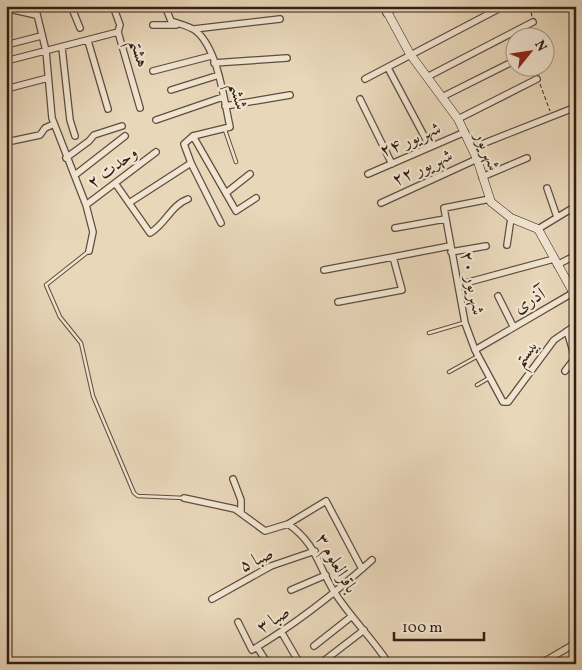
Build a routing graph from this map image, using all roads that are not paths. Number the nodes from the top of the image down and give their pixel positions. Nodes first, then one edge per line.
1 (11, 6) edge
2 (35, 6) edge
3 (71, 6) edge
4 (113, 6) edge
5 (165, 6) edge
6 (398, 6) edge
7 (504, 6) edge
8 (385, 9) edge
9 (36, 15) junction
10 (280, 19) dead end
11 (533, 22) dead end
12 (153, 25) dead end
13 (182, 25) junction
14 (80, 28) dead end
15 (194, 29) junction
16 (118, 32) junction
17 (41, 36) junction
18 (88, 40) junction
19 (6, 45) edge
20 (62, 48) junction
21 (46, 51) junction
22 (410, 54) junction
23 (211, 56) junction
24 (287, 58) dead end
25 (6, 61) edge
26 (214, 63) junction
27 (504, 66) edge
28 (388, 68) junction
29 (153, 71) dead end
30 (219, 76) junction
31 (428, 77) junction
32 (48, 78) junction
33 (365, 79) dead end
34 (537, 79) road end
35 (6, 89) edge
36 (170, 90) dead end
37 (290, 95) dead end
38 (442, 97) junction
39 (224, 98) junction
40 (360, 99) dead end
41 (225, 106) junction
42 (576, 107) edge
43 (140, 108) dead end
44 (108, 109) dead end
45 (458, 119) junction
46 (156, 120) dead end
47 (54, 124) junction
48 (122, 126) dead end
49 (224, 129) junction
50 (464, 132) junction
51 (75, 136) dead end
52 (125, 136) dead end
53 (193, 136) junction
54 (7, 142) edge
55 (430, 147) junction
56 (472, 148) junction
57 (156, 152) dead end
58 (66, 158) junction
59 (527, 158) dead end
60 (477, 159) junction
61 (236, 162) dead end
62 (191, 163) junction
63 (392, 164) junction
64 (250, 174) dead end
65 (368, 174) dead end
66 (75, 175) junction
67 (482, 177) junction
68 (115, 184) junction
69 (548, 188) dead end
70 (226, 193) junction
71 (256, 198) dead end
72 (188, 199) dead end
73 (490, 199) junction
74 (130, 203) junction
75 (381, 203) dead end
76 (86, 205) junction
77 (576, 206) edge
78 (557, 216) junction
79 (511, 218) junction
80 (445, 220) junction
81 (221, 223) dead end
82 (395, 228) dead end
83 (538, 229) junction
84 (507, 245) dead end
85 (486, 246) dead end
86 (450, 249) junction
87 (89, 251) joint
88 (576, 255) edge
89 (393, 256) junction
90 (556, 262) junction
91 (324, 270) dead end
92 (458, 285) junction
93 (575, 293) edge
94 (498, 296) dead end
95 (338, 302) dead end
96 (465, 323) junction
97 (576, 325) edge
98 (513, 326) junction
99 (567, 331) junction
100 (429, 333) dead end
101 (477, 353) junction
102 (449, 372) dead end
103 (565, 372) dead end
104 (490, 378) junction
105 (477, 385) dead end
106 (503, 402) joint
107 (233, 479) dead end
108 (184, 498) joint
109 (242, 512) junction
110 (288, 524) junction
111 (315, 552) junction
112 (372, 560) dead end
113 (362, 569) junction
114 (326, 576) junction
115 (291, 590) dead end
116 (335, 593) junction
117 (212, 598) dead end
118 (352, 616) junction
119 (238, 622) dead end
120 (364, 630) junction
121 (282, 633) junction
122 (576, 643) edge
123 (314, 646) dead end
124 (257, 647) junction
125 (325, 660) dead end
126 (268, 664) edge
127 (300, 664) edge
128 (389, 664) edge
129 (540, 664) edge

1 - 9 street
2 - 9 street
3 - 14 street
4 - 16 street, هشتم
5 - 13 street
6 - 8 street
7 - 22 street
8 - 22 street, شهریور
9 - 17 street
10 - 15 street
11 - 31 street
12 - 13 street
13 - 15 street
15 - 23 street, ششم
16 - 18 street
16 - 43 street, هشتم
17 - 19 street
17 - 21 street
18 - 20 street
18 - 44 street
20 - 21 street
20 - 51 street
21 - 25 street
21 - 32 street
22 - 28 street
22 - 31 street, شهریور
23 - 26 street, ششم
23 - 29 street
24 - 26 street
26 - 30 street, ششم
27 - 38 street
28 - 33 street
28 - 55 street
30 - 36 street
30 - 39 street, ششم
31 - 38 street, شهریور
32 - 35 street
32 - 47 street
34 - 45 street
37 - 41 street
38 - 45 street, شهریور
39 - 41 street, ششم
39 - 46 street
40 - 63 street
41 - 49 street, ششم
42 - 56 street
45 - 50 street, شهریور
47 - 54 street
47 - 58 street
48 - 58 street
49 - 53 street, ششم
49 - 61 lane
50 - 55 street, شهریور ۲۴
50 - 56 street, شهریور
52 - 66 street
53 - 62 street
53 - 70 street
55 - 63 street, شهریور ۲۴
56 - 60 street, شهریور
57 - 68 street, وحدت ۲
58 - 66 street
59 - 67 street
60 - 67 street, شهریور
60 - 75 street, شهریور ۲۲
62 - 74 street
62 - 81 street
63 - 65 street, شهریور ۲۴
64 - 70 street
66 - 76 street
67 - 73 street, شهریور
68 - 74 street
68 - 76 street, وحدت ۲
69 - 78 street
70 - 71 street
72 - 74 street
73 - 79 street, شهریور
73 - 80 street
76 - 87 street
77 - 78 street
78 - 83 street
79 - 83 street, شهریور
79 - 84 street
80 - 82 street
80 - 86 street, شهریور ۲۰
83 - 90 street
85 - 86 street
86 - 89 street
86 - 92 street, شهریور ۲۰
87 - 108 lane
88 - 90 street
89 - 91 street
89 - 95 street
90 - 92 street
90 - 93 street
92 - 96 street, شهریور ۲۰
93 - 98 street, آذری
94 - 98 street
96 - 100 lane
96 - 101 street, شهریور ۲۰
97 - 99 street, بیستم
98 - 101 street, آذری
99 - 103 street
99 - 106 street, بیستم
101 - 102 lane
101 - 104 street, شهریور ۲۰
104 - 105 lane
104 - 106 street, شهریور ۲۰
107 - 109 street
108 - 109 street
109 - 110 street
110 - 111 street, باقرالعلوم ۳
110 - 113 street
111 - 114 street, باقرالعلوم ۳
111 - 117 street, صبا ۵
112 - 113 street, صبا ۳
113 - 116 street, صبا ۳
114 - 115 street
114 - 116 street, باقرالعلوم ۳
116 - 118 street, باقرالعلوم ۳
116 - 121 street, صبا ۳
118 - 120 street, باقرالعلوم ۳
118 - 123 street
119 - 124 street, صبا ۳
120 - 125 street
120 - 128 street, باقرالعلوم ۳
121 - 124 street, صبا ۳
121 - 127 street
122 - 129 street
124 - 126 street

